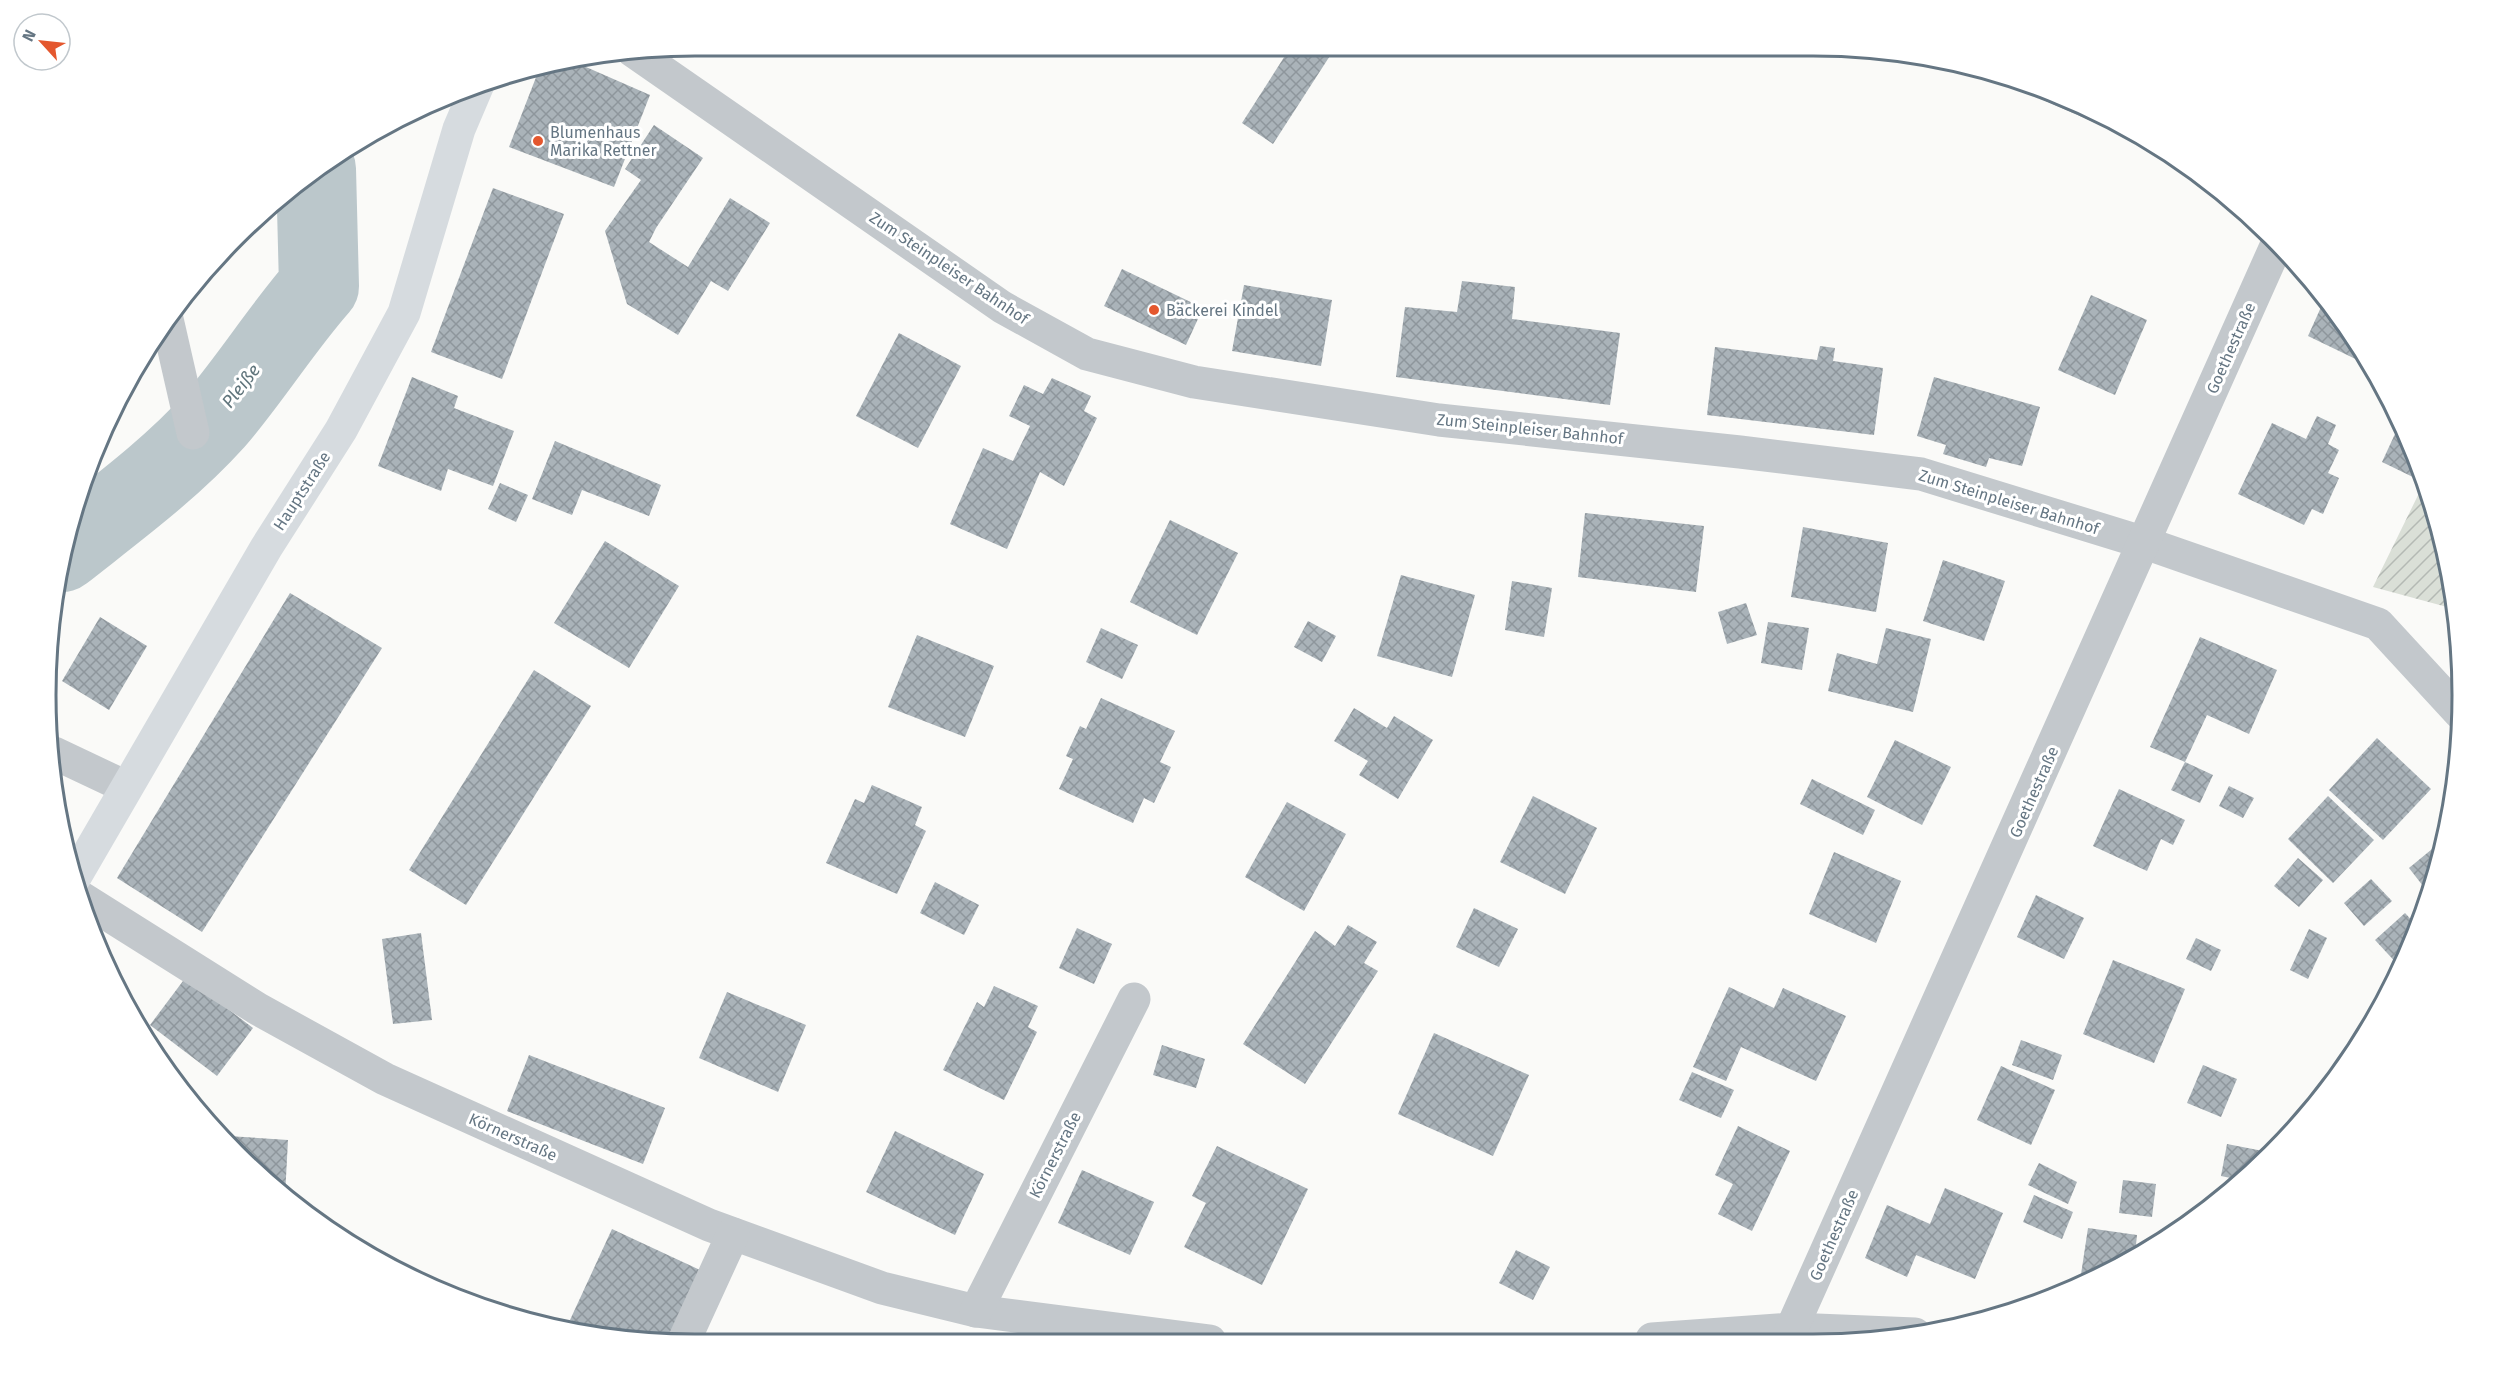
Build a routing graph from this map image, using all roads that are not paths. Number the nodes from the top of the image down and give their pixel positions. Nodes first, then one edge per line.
1 (643, 58) edge
2 (473, 95) edge
3 (2274, 252) edge
4 (170, 330) edge
5 (193, 433) dead end
6 (2145, 543) junction
7 (2452, 704) edge
8 (59, 755) edge
9 (126, 787) junction
10 (80, 869) edge
11 (90, 903) edge
12 (1134, 999) dead end
13 (743, 1237) junction
14 (976, 1311) junction
15 (688, 1334) edge
16 (709, 1334) edge
17 (1155, 1334) edge
18 (1790, 1334) edge
19 (1814, 1334) edge

1 - 6 street, Zum Steinpleiser Bahnhof
2 - 9 main road, Hauptstraße
3 - 6 street, Goethestraße
4 - 5 street
6 - 7 street, Zum Steinpleiser Bahnhof
6 - 18 street, Goethestraße
8 - 9 street
9 - 10 main road, Hauptstraße
11 - 13 street, Körnerstraße
12 - 14 street, Körnerstraße
13 - 14 street, Körnerstraße
13 - 15 street
13 - 16 street
14 - 17 street, Körnerstraße
18 - 19 street

